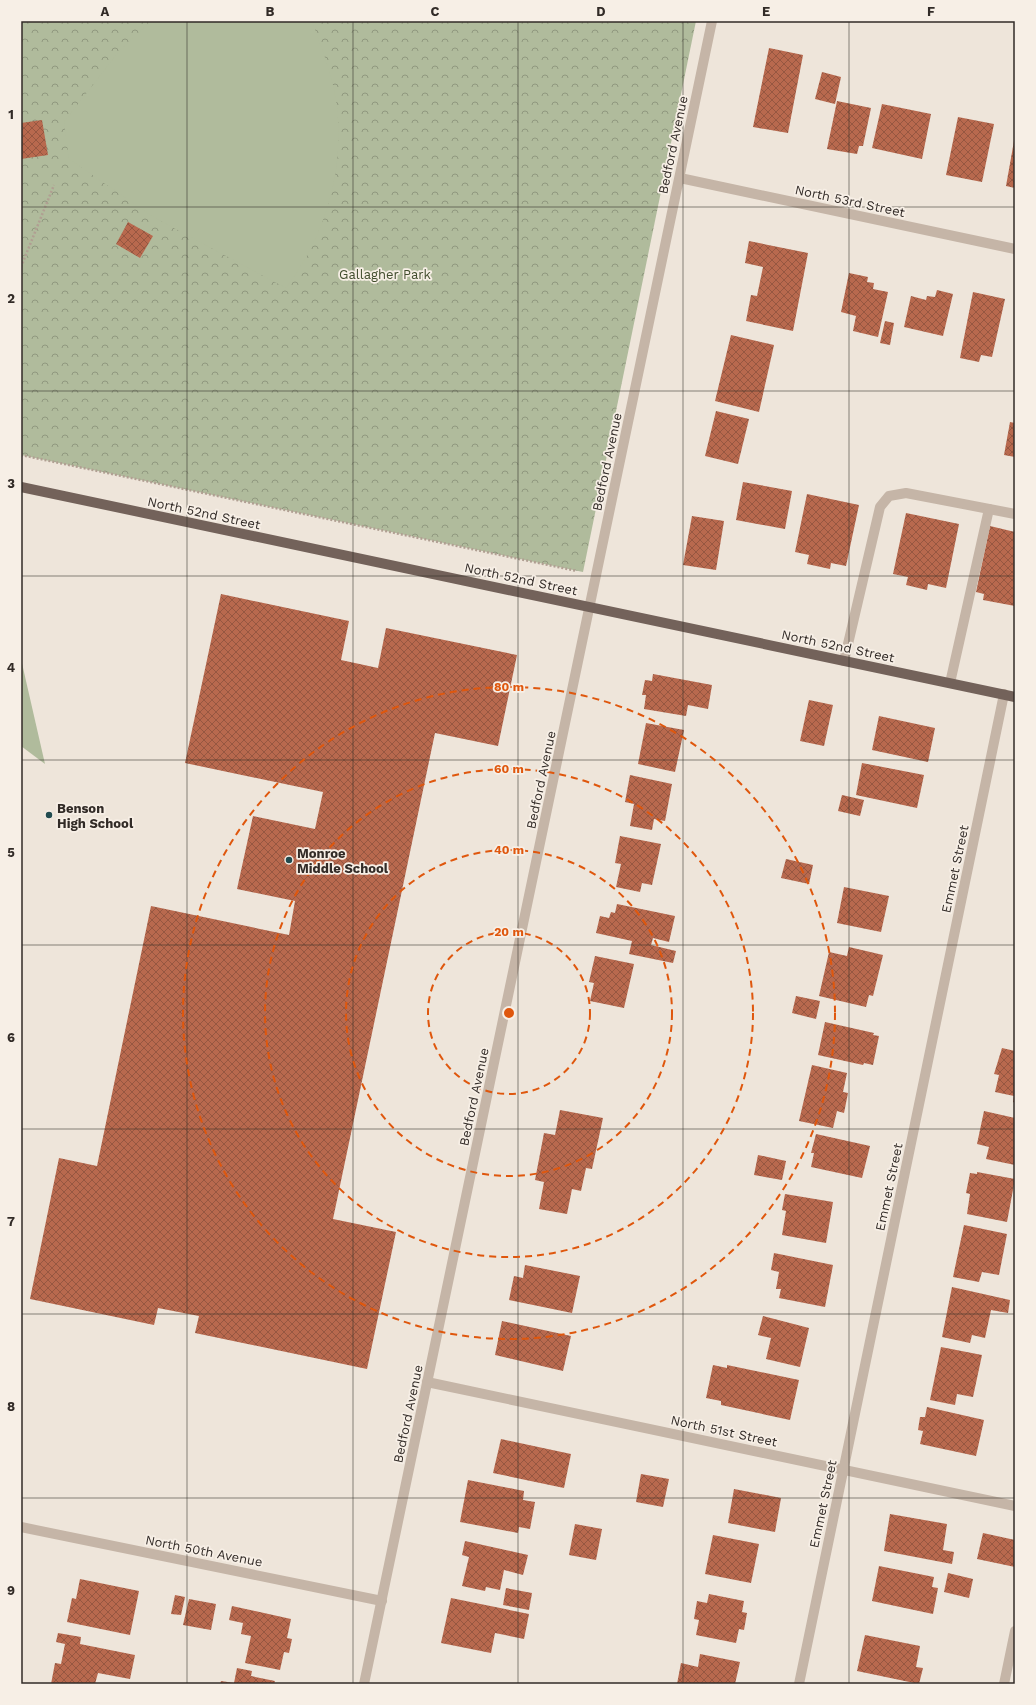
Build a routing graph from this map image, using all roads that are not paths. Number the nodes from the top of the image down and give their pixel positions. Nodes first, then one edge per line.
1 (712, 21) edge
2 (680, 178) junction
3 (1015, 249) edge
4 (21, 487) edge
5 (989, 509) junction
6 (1015, 514) edge
7 (590, 607) junction
8 (844, 661) junction
9 (950, 683) junction
10 (1004, 694) junction
11 (1015, 697) edge
12 (427, 1382) junction
13 (844, 1470) junction
14 (1015, 1506) edge
15 (21, 1527) edge
16 (382, 1601) junction
17 (1015, 1631) edge
18 (364, 1684) edge
19 (800, 1684) edge
20 (1004, 1684) edge

1 - 2 street, Bedford Avenue
2 - 3 street, North 53rd Street
2 - 7 street, Bedford Avenue
4 - 7 main road, North 52nd Street
5 - 6 street
5 - 8 street
5 - 9 street
7 - 8 main road, North 52nd Street
7 - 12 street, Bedford Avenue
8 - 9 main road, North 52nd Street
9 - 10 main road, North 52nd Street
10 - 11 main road, North 52nd Street
10 - 13 street, Emmet Street
12 - 13 street, North 51st Street
12 - 16 street, Bedford Avenue
13 - 14 street, North 51st Street
13 - 19 street, Emmet Street
15 - 16 street, North 50th Avenue
16 - 18 street, Bedford Avenue
17 - 20 street

